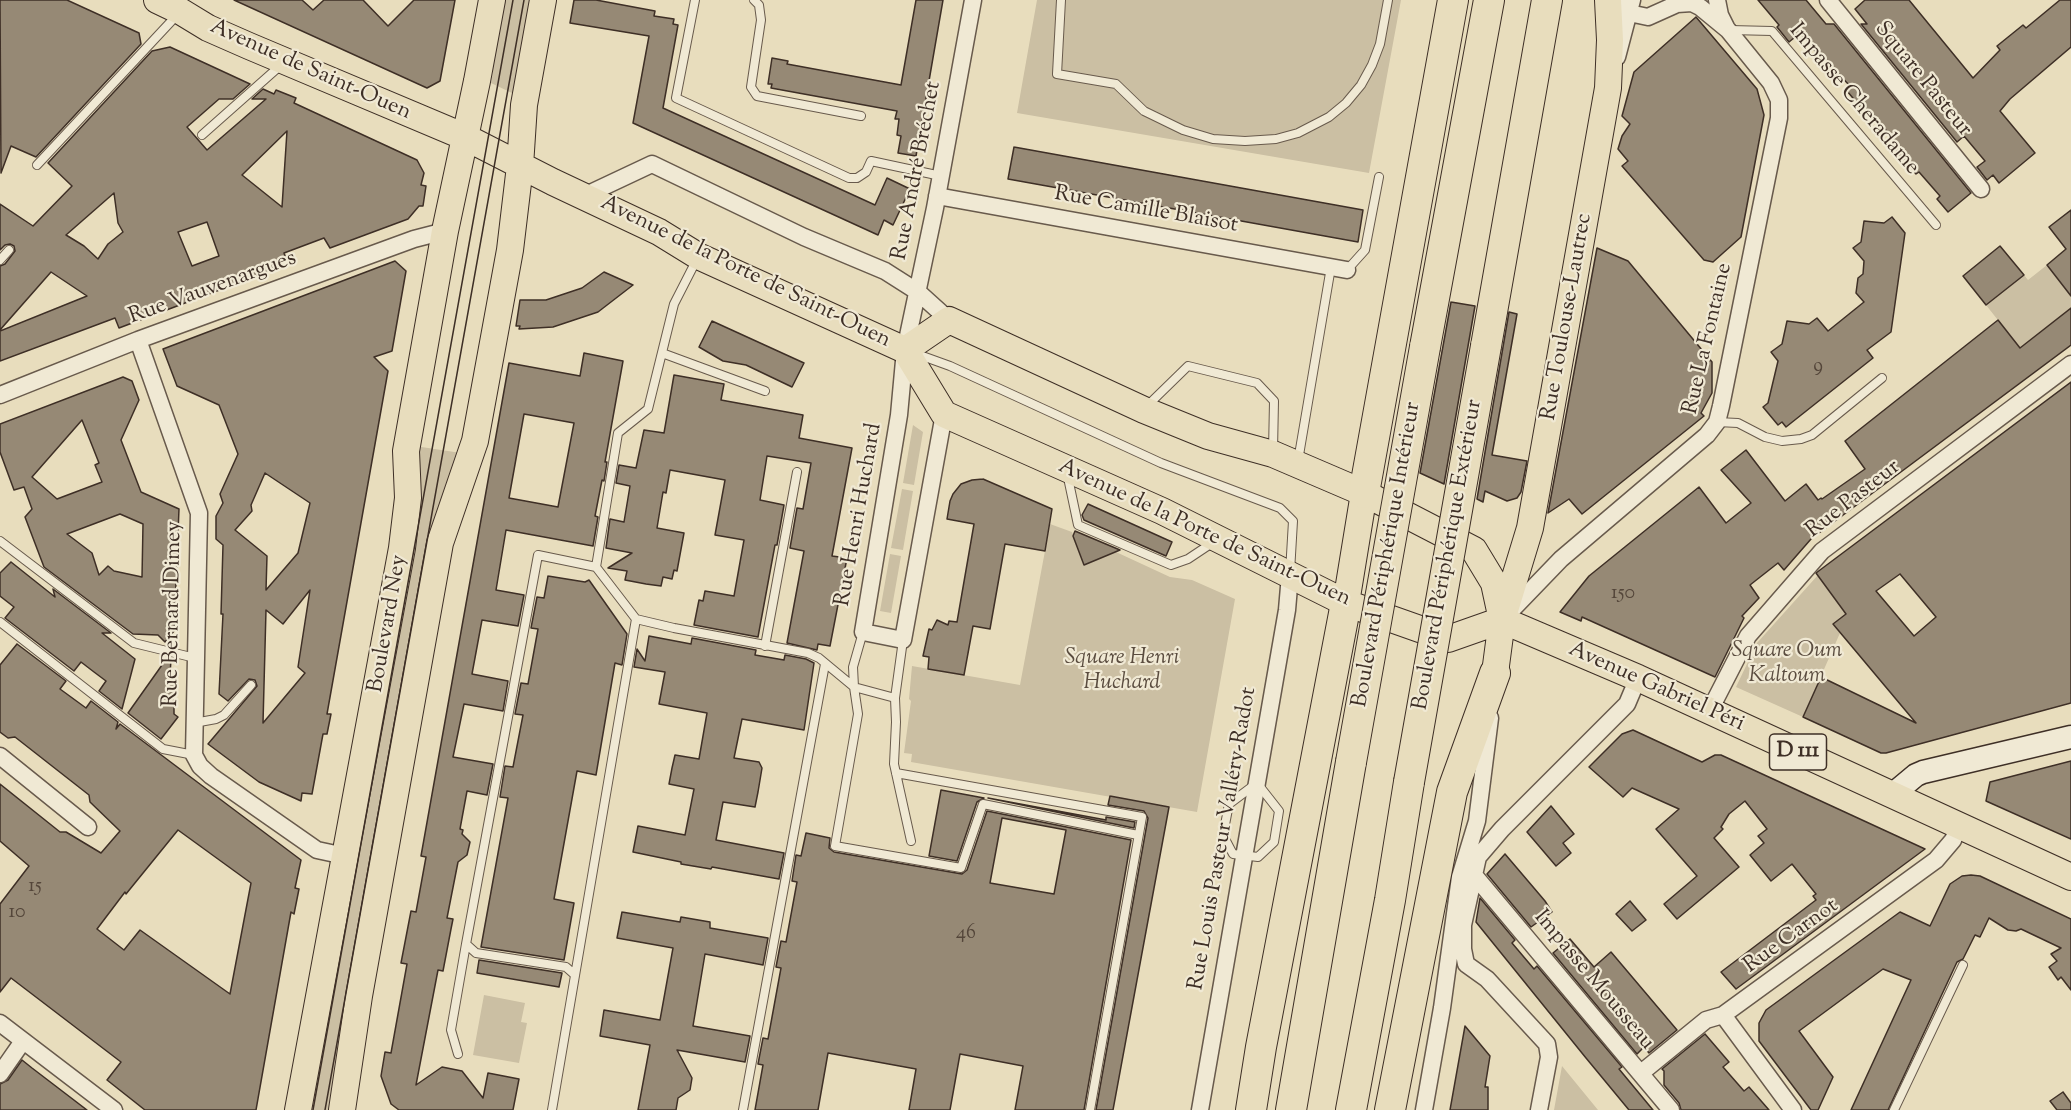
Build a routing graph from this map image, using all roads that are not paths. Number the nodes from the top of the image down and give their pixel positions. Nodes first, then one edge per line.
1 (157, 0) edge
2 (492, 0) edge
3 (543, 0) edge
4 (695, 0) edge
5 (754, 0) edge
6 (973, 0) edge
7 (1061, 0) edge
8 (1389, 0) edge
9 (1453, 0) edge
10 (1489, 0) edge
11 (1547, 0) edge
12 (1613, 0) edge
13 (1717, 0) edge
14 (1828, 0) edge
15 (1679, 2) edge
16 (1623, 4) edge
17 (180, 11) junction
18 (1728, 30) junction
19 (286, 60) junction
20 (861, 116) dead end
21 (202, 135) dead end
22 (465, 137) junction
23 (37, 165) dead end
24 (520, 166) junction
25 (941, 176) junction
26 (1379, 177) dead end
27 (1981, 189) dead end
28 (584, 196) junction
29 (937, 196) junction
30 (1936, 225) dead end
31 (445, 231) junction
32 (9, 250) dead end
33 (698, 256) junction
34 (0, 260) edge
35 (1339, 268) junction
36 (918, 292) junction
37 (949, 320) junction
38 (138, 340) junction
39 (905, 350) junction
40 (662, 354) junction
41 (2071, 364) edge
42 (1882, 378) dead end
43 (765, 391) dead end
44 (0, 395) edge
45 (1144, 410) junction
46 (944, 414) junction
47 (1717, 422) junction
48 (1273, 454) junction
49 (1297, 464) junction
50 (1065, 467) junction
51 (797, 472) dead end
52 (1364, 493) junction
53 (1218, 539) junction
54 (0, 541) edge
55 (596, 567) junction
56 (1290, 575) junction
57 (1346, 603) junction
58 (636, 619) junction
59 (1502, 620) junction
60 (0, 622) edge
61 (863, 633) junction
62 (903, 640) junction
63 (765, 646) junction
64 (195, 658) junction
65 (825, 664) junction
66 (1495, 673) junction
67 (1638, 678) junction
68 (251, 685) dead end
69 (854, 687) junction
70 (895, 698) junction
71 (1709, 712) junction
72 (194, 723) junction
73 (2071, 737) edge
74 (194, 755) junction
75 (0, 756) edge
76 (896, 773) junction
77 (1257, 783) junction
78 (1892, 795) junction
79 (1959, 826) junction
80 (88, 827) dead end
81 (1138, 835) junction
82 (1472, 836) junction
83 (911, 841) dead end
84 (1487, 846) junction
85 (1244, 855) junction
86 (345, 856) junction
87 (2071, 877) edge
88 (1477, 879) junction
89 (466, 944) junction
90 (1466, 964) junction
91 (1963, 965) dead end
92 (1446, 973) junction
93 (575, 975) junction
94 (1723, 1015) junction
95 (0, 1023) edge
96 (23, 1041) junction
97 (458, 1054) dead end
98 (1641, 1073) junction
99 (0, 1074) edge
100 (108, 1108) edge
101 (298, 1110) edge
102 (342, 1110) edge
103 (552, 1110) edge
104 (743, 1110) edge
105 (1090, 1110) edge
106 (1200, 1110) edge
107 (1251, 1110) edge
108 (1291, 1110) edge
109 (1351, 1110) edge
110 (1390, 1110) edge
111 (1424, 1110) edge
112 (1539, 1110) edge
113 (1671, 1110) edge
114 (1793, 1110) edge
115 (1894, 1110) edge

1 - 17 main road, Avenue de Saint-Ouen
2 - 22 main road, Boulevard Ney
3 - 24 main road, Boulevard Ney
4 - 25 lane
5 - 20 lane
6 - 25 street, Rue André Bréchet
7 - 8 lane
9 - 52 highway
10 - 108 highway, Boulevard Périphérique Intérieur, bridge
11 - 109 highway, Boulevard Périphérique Extérieur, bridge
12 - 16 street
13 - 18 street, Rue La Fontaine
14 - 27 street, Square Pasteur
15 - 16 street, Rue La Fontaine
15 - 18 street, Rue La Fontaine
16 - 59 main road, Rue Toulouse-Lautrec
17 - 19 main road, Avenue de Saint-Ouen
17 - 23 lane
18 - 30 lane, Impasse Cheradame
18 - 47 street, Rue La Fontaine
19 - 21 lane
19 - 22 main road, Avenue de Saint-Ouen
22 - 24 main road, Avenue de Saint-Ouen
22 - 31 main road, Boulevard Ney
24 - 28 main road, Avenue de la Porte de Saint-Ouen
24 - 102 main road, Boulevard Ney
25 - 29 street, Rue André Bréchet
26 - 35 lane
28 - 33 main road, Avenue de la Porte de Saint-Ouen
28 - 36 street, Avenue de la Porte de Saint-Ouen
29 - 35 street, Rue Camille Blaisot
29 - 36 street, Rue André Bréchet
31 - 38 street, Rue Vauvenargues
31 - 86 main road, Boulevard Ney
32 - 34 lane
33 - 39 main road, Avenue de la Porte de Saint-Ouen
33 - 40 lane
35 - 49 lane
36 - 37 street, Avenue de la Porte de Saint-Ouen
36 - 39 street, Rue André Bréchet
37 - 39 main road, Avenue de la Porte de Saint-Ouen
37 - 45 main road, Avenue de la Porte de Saint-Ouen
38 - 44 street, Rue Vauvenargues
38 - 64 street, Rue Bernard Dimey
39 - 46 main road, Avenue de la Porte de Saint-Ouen
39 - 56 lane
39 - 61 street, Rue Henri Huchard
40 - 43 lane
40 - 55 lane
41 - 71 street, Rue Pasteur
42 - 47 lane
45 - 48 main road, Avenue de la Porte de Saint-Ouen
45 - 48 lane
46 - 50 main road, Avenue de la Porte de Saint-Ouen
46 - 62 street
47 - 59 street, Rue La Fontaine
48 - 49 main road, Avenue de la Porte de Saint-Ouen
49 - 52 main road, Avenue de la Porte de Saint-Ouen
50 - 53 main road, Avenue de la Porte de Saint-Ouen
50 - 53 lane
51 - 63 lane
52 - 57 main road
52 - 59 main road, Avenue de la Porte de Saint-Ouen
53 - 56 main road, Avenue de la Porte de Saint-Ouen
54 - 64 lane
55 - 58 lane
55 - 89 lane
56 - 57 main road, Avenue de la Porte de Saint-Ouen
56 - 77 street, Rue Louis Pasteur Valléry-Radot
57 - 59 main road, Avenue de la Porte de Saint-Ouen
57 - 107 highway
58 - 63 lane
58 - 93 lane
59 - 66 main road
59 - 67 main road, Avenue Gabriel Péri / D 111
60 - 74 lane
61 - 62 street, Rue Henri Huchard
61 - 69 lane
62 - 70 lane
63 - 65 lane
64 - 72 street, Rue Bernard Dimey
65 - 69 lane
65 - 104 lane
66 - 82 street
66 - 110 highway
67 - 71 main road, Avenue Gabriel Péri / D 111
67 - 84 street
68 - 72 lane
69 - 70 lane
69 - 81 lane
70 - 76 lane
71 - 78 main road, Avenue Gabriel Péri / D 111
72 - 74 street, Rue Bernard Dimey
73 - 78 street
74 - 86 street
75 - 80 street
76 - 81 lane
76 - 83 lane
77 - 85 street, Rue Louis Pasteur Valléry-Radot
77 - 85 lane
77 - 85 lane
78 - 79 main road, Avenue Gabriel Péri / D 111
79 - 87 main road, Avenue Gabriel Péri / D 111
79 - 94 street, Rue Carnot
81 - 105 lane
82 - 84 street
82 - 92 street
84 - 88 street
85 - 106 street, Rue Louis Pasteur Valléry-Radot
86 - 101 main road, Boulevard Ney
88 - 90 street
88 - 98 street, Impasse Mousseau
89 - 93 lane
89 - 97 lane
90 - 92 street
90 - 112 street
91 - 115 lane
92 - 111 street
93 - 103 lane
94 - 98 street, Rue Carnot
94 - 114 street
95 - 96 street
96 - 99 street
96 - 100 street
98 - 113 street, Impasse Mousseau

